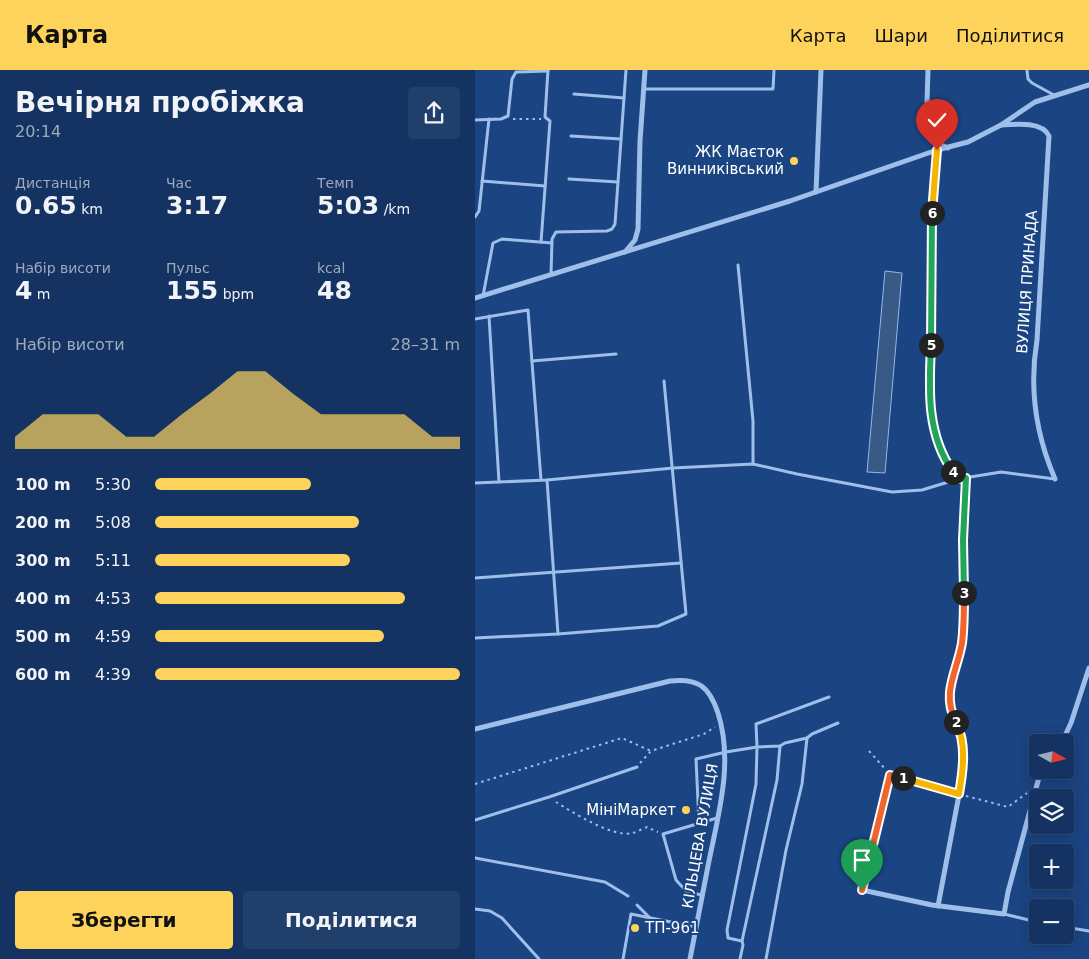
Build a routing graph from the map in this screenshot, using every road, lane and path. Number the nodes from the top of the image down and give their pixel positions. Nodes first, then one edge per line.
1 (627, 70) edge
2 (645, 70) edge
3 (775, 70) edge
4 (821, 70) edge
5 (928, 70) edge
6 (1027, 70) edge
7 (548, 71) edge
8 (1089, 85) edge
9 (644, 89) junction
10 (574, 94) dead end
11 (1055, 95) junction
12 (624, 98) junction
13 (505, 118) junction
14 (546, 118) junction
15 (489, 119) junction
16 (475, 120) edge
17 (1001, 125) junction
18 (571, 136) dead end
19 (621, 139) junction
20 (948, 148) junction
21 (937, 150) junction
22 (569, 179) dead end
23 (482, 181) junction
24 (618, 182) junction
25 (545, 186) junction
26 (816, 192) junction
27 (475, 217) edge
28 (541, 242) junction
29 (552, 243) junction
30 (625, 252) junction
31 (738, 265) dead end
32 (551, 275) junction
33 (483, 296) junction
34 (475, 298) edge
35 (489, 316) junction
36 (475, 319) edge
37 (616, 354) dead end
38 (532, 361) junction
39 (664, 381) dead end
40 (753, 464) junction
41 (673, 468) junction
42 (966, 478) junction
43 (958, 479) junction
44 (1055, 479) joint
45 (541, 480) junction
46 (547, 480) junction
47 (499, 482) junction
48 (475, 483) edge
49 (681, 563) junction
50 (554, 572) junction
51 (475, 578) edge
52 (558, 634) junction
53 (475, 638) edge
54 (1089, 668) edge
55 (829, 697) dead end
56 (949, 704) joint
57 (721, 723) junction
58 (838, 723) dead end
59 (475, 729) edge
60 (1066, 734) edge
61 (807, 738) junction
62 (780, 746) junction
63 (757, 747) junction
64 (651, 751) junction
65 (869, 751) dead end
66 (726, 752) junction
67 (637, 767) joint
68 (890, 775) junction
69 (1039, 779) edge
70 (475, 784) edge
71 (1037, 786) junction
72 (959, 794) junction
73 (549, 797) junction
74 (718, 818) junction
75 (475, 820) edge
76 (699, 823) junction
77 (663, 834) junction
78 (475, 858) edge
79 (702, 895) junction
80 (628, 896) dead end
81 (637, 905) dead end
82 (938, 906) junction
83 (475, 908) edge
84 (1004, 914) junction
85 (650, 918) junction
86 (1029, 920) edge
87 (696, 927) junction
88 (1074, 928) edge
89 (1089, 931) edge
90 (742, 941) junction
91 (539, 959) edge
92 (623, 959) edge
93 (690, 959) edge
94 (740, 959) edge
95 (765, 959) edge

1 - 12 lane
2 - 9 street
3 - 9 lane
4 - 26 street
5 - 20 street
6 - 11 lane
7 - 13 lane
7 - 14 lane
8 - 11 street
9 - 30 street
10 - 12 lane
11 - 17 street
12 - 19 lane
13 - 14 path
13 - 15 lane
14 - 25 lane
15 - 16 lane
15 - 23 lane
17 - 20 street
17 - 44 street, ВУЛИЦЯ ПРИНАДА
18 - 19 lane
19 - 24 lane
20 - 21 street
21 - 26 street
21 - 43 street
22 - 24 lane
23 - 25 lane
23 - 27 lane
24 - 29 lane
25 - 28 lane
26 - 30 street
28 - 29 lane
28 - 33 lane
29 - 32 lane
30 - 32 street
31 - 40 lane
32 - 33 street
33 - 34 street
35 - 36 lane
35 - 38 lane
35 - 47 lane
37 - 38 lane
38 - 45 lane
39 - 41 lane
40 - 41 lane
40 - 43 lane
41 - 46 lane
41 - 49 lane
42 - 43 lane
42 - 44 lane
42 - 56 lane
45 - 46 lane
45 - 47 lane
46 - 50 lane
47 - 48 lane
49 - 50 lane
49 - 52 lane
50 - 51 lane
50 - 52 lane
52 - 53 lane
54 - 60 street
55 - 63 lane
56 - 72 street
57 - 59 street, КІЛЬЦЕВА ВУЛИЦЯ
57 - 64 path
57 - 66 street, КІЛЬЦЕВА ВУЛИЦЯ
58 - 61 lane
61 - 62 lane
61 - 95 lane
62 - 63 lane
62 - 90 lane
63 - 66 lane
63 - 90 lane
64 - 67 path
64 - 70 path
65 - 68 path
66 - 74 street, КІЛЬЦЕВА ВУЛИЦЯ
66 - 76 lane
67 - 73 lane
68 - 72 path
68 - 82 street
69 - 71 street
71 - 72 path
71 - 84 street
72 - 82 street
73 - 75 lane
73 - 77 path
74 - 76 lane
74 - 79 street, КІЛЬЦЕВА ВУЛИЦЯ
76 - 77 lane
77 - 79 lane
78 - 80 lane
79 - 87 street, КІЛЬЦЕВА ВУЛИЦЯ
81 - 85 lane
82 - 84 street
83 - 91 lane
84 - 86 lane
85 - 87 lane
85 - 92 lane
87 - 93 street, КІЛЬЦЕВА ВУЛИЦЯ
88 - 89 lane
90 - 94 lane

